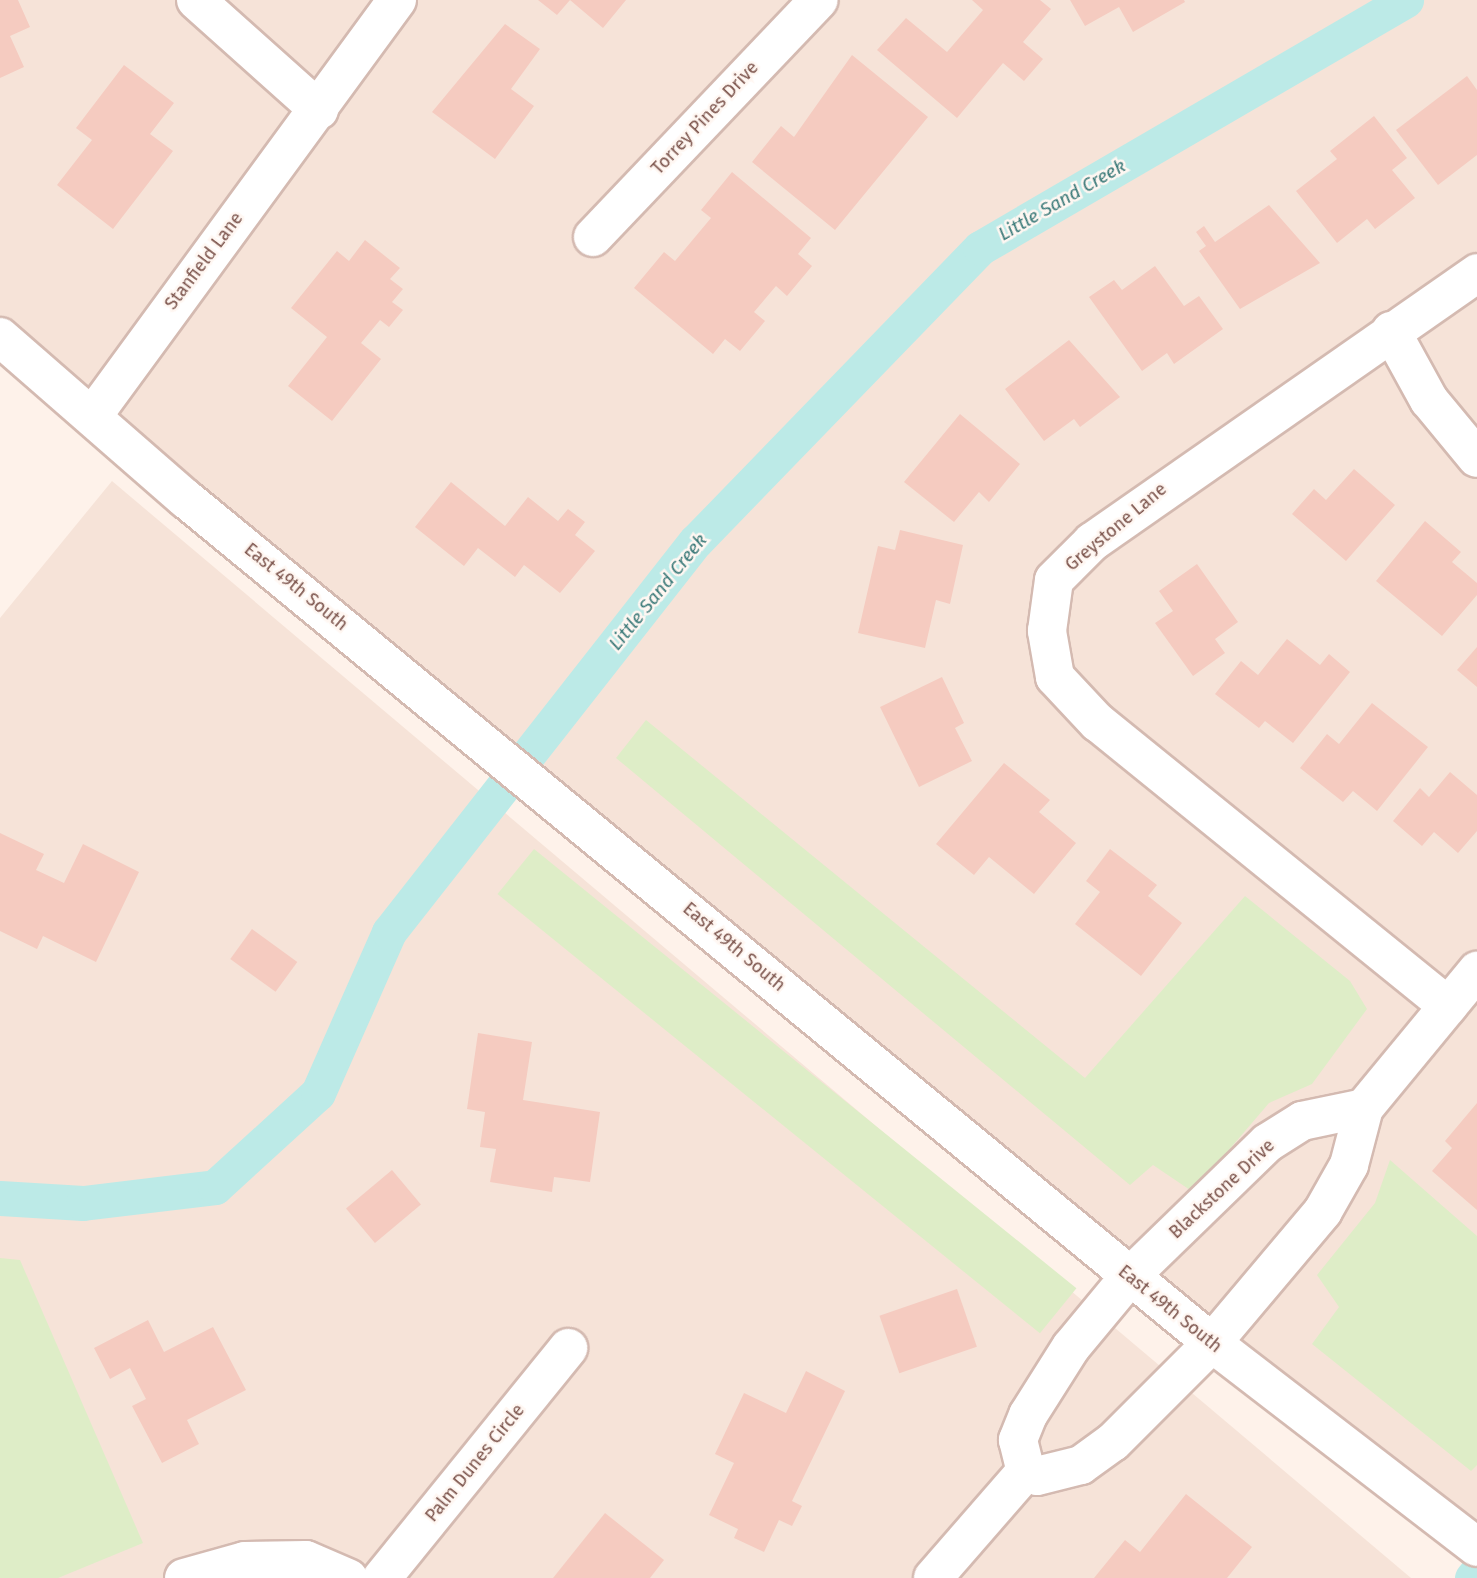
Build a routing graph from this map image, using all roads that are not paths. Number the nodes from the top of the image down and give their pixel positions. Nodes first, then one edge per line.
1 (196, 0) edge
2 (397, 0) edge
3 (819, 0) edge
4 (319, 110) junction
5 (593, 237) dead end
6 (1477, 272) edge
7 (1391, 331) junction
8 (0, 337) edge
9 (94, 414) junction
10 (1477, 457) edge
11 (1477, 971) edge
12 (1448, 1006) junction
13 (1364, 1108) junction
14 (1130, 1276) junction
15 (1212, 1343) junction
16 (568, 1348) dead end
17 (1026, 1471) junction
18 (1477, 1547) edge
19 (184, 1578) edge
20 (348, 1578) edge
21 (382, 1578) edge
22 (933, 1578) edge

1 - 4 street
2 - 4 street, Stanfield Lane
3 - 5 street, Torrey Pines Drive
4 - 9 street, Stanfield Lane
6 - 7 street, Greystone Lane
7 - 10 street
7 - 12 street, Greystone Lane
8 - 9 street, East 49th South
9 - 14 street, East 49th South
11 - 12 street
12 - 13 street
13 - 14 street, Blackstone Drive
13 - 15 street
14 - 15 street, East 49th South
14 - 17 street, Blackstone Drive
15 - 17 street
15 - 18 street, East 49th South
16 - 21 street, Palm Dunes Circle
17 - 22 street
19 - 20 street

